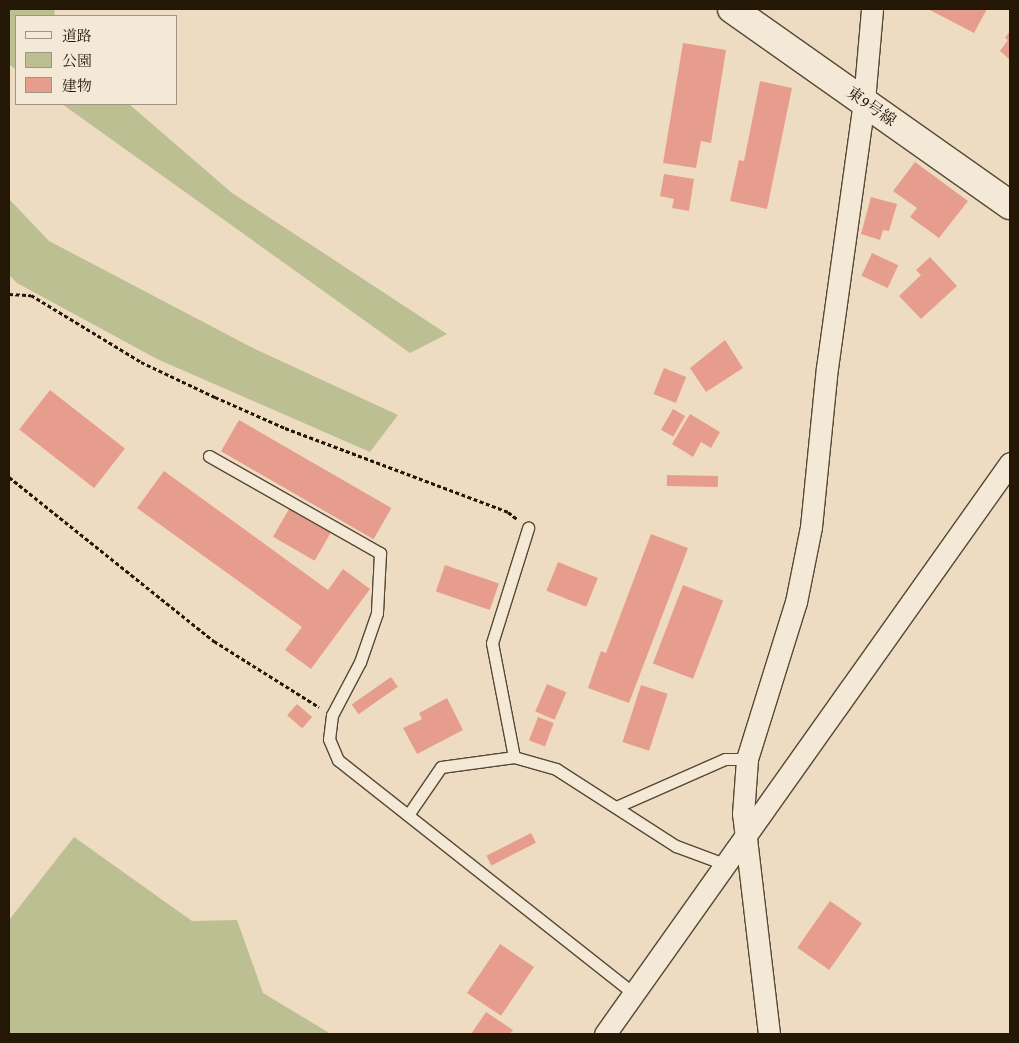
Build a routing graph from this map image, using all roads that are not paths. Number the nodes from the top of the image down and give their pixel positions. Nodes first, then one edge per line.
1 (732, 9) edge
2 (872, 9) edge
3 (864, 101) junction
4 (1010, 205) edge
5 (209, 456) dead end
6 (1010, 463) edge
7 (528, 528) road end
8 (514, 757) junction
9 (747, 759) junction
10 (616, 807) junction
11 (408, 815) junction
12 (748, 836) junction
13 (727, 865) junction
14 (634, 994) junction
15 (605, 1034) edge
16 (769, 1034) edge

1 - 3 street, 東9号線
2 - 3 street
3 - 4 street, 東9号線
3 - 9 street
5 - 11 lane
6 - 12 street
7 - 8 lane
8 - 10 lane
8 - 11 lane
9 - 10 lane
9 - 12 street
10 - 13 lane
11 - 14 lane
12 - 13 street
12 - 16 street
13 - 14 street
14 - 15 street

